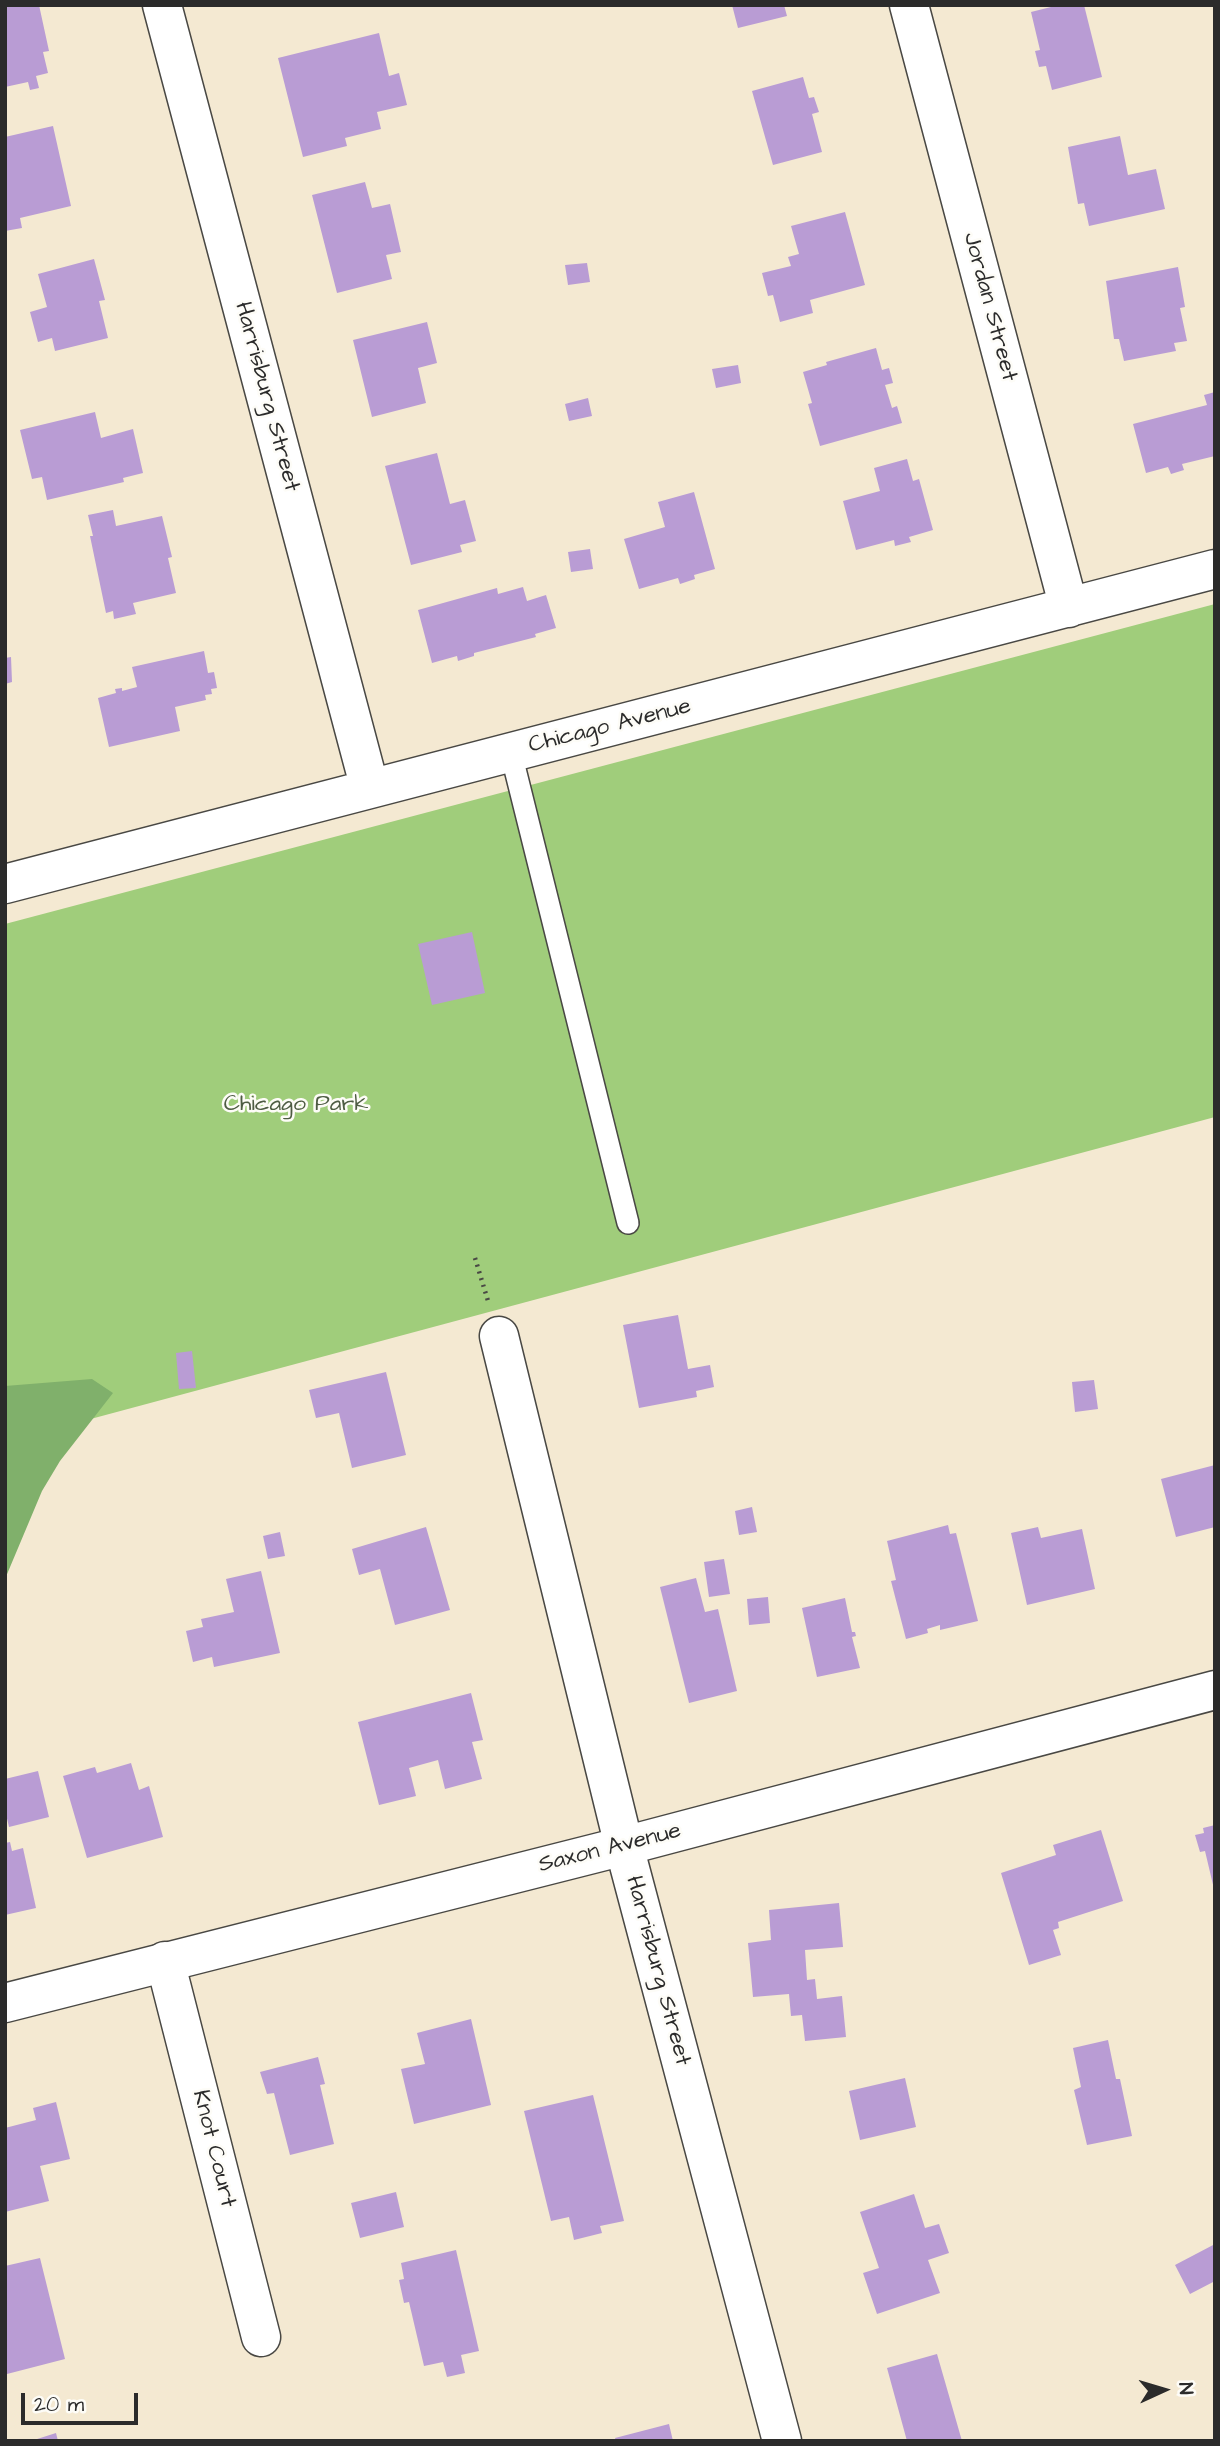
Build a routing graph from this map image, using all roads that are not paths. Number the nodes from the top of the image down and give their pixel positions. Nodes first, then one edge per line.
1 (162, 5) edge
2 (909, 5) edge
3 (1215, 569) edge
4 (1069, 608) junction
5 (511, 753) junction
6 (370, 789) junction
7 (5, 884) edge
8 (628, 1223) dead end
9 (499, 1336) dead end
10 (1215, 1690) edge
11 (624, 1846) junction
12 (165, 1961) junction
13 (5, 2003) edge
14 (261, 2337) dead end
15 (782, 2441) edge

1 - 6 street, Harrisburg Street
2 - 4 street, Jordan Street
3 - 4 street, Chicago Avenue
4 - 5 street, Chicago Avenue
5 - 6 street, Chicago Avenue
5 - 8 lane
6 - 7 street, Chicago Avenue
9 - 11 street, Harrisburg Street
10 - 11 street, Saxon Avenue
11 - 12 street, Saxon Avenue
11 - 15 street, Harrisburg Street
12 - 13 street, Saxon Avenue
12 - 14 street, Knot Court

